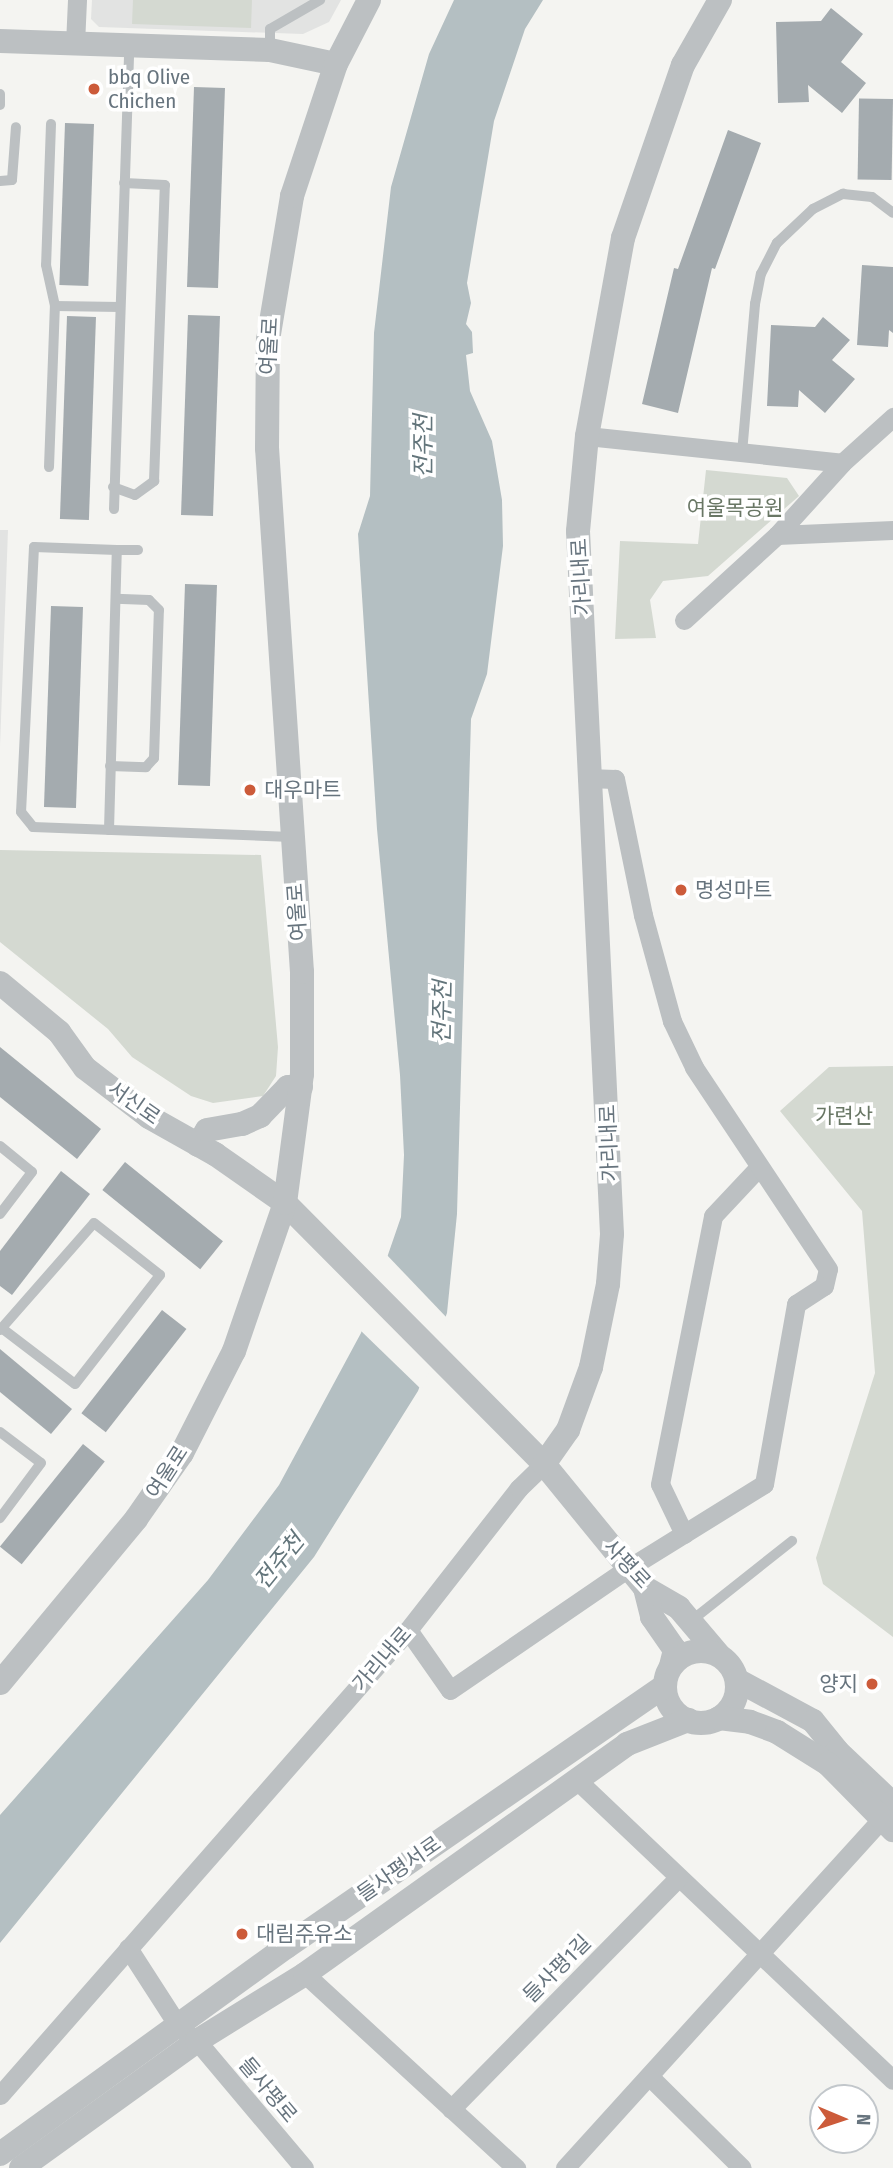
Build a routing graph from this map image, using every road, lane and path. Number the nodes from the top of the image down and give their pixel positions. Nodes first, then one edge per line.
1 (76, 0) edge
2 (320, 0) edge
3 (369, 0) edge
4 (720, 0) edge
5 (0, 41) edge
6 (75, 44) junction
7 (129, 45) junction
8 (270, 50) junction
9 (336, 64) junction
10 (0, 94) edge
11 (0, 105) edge
12 (51, 124) dead end
13 (16, 127) dead end
14 (0, 181) edge
15 (124, 183) junction
16 (893, 213) edge
17 (55, 306) junction
18 (120, 307) junction
19 (893, 417) edge
20 (587, 436) junction
21 (742, 453) junction
22 (842, 463) junction
23 (49, 467) dead end
24 (113, 487) junction
25 (114, 509) dead end
26 (893, 530) edge
27 (777, 535) junction
28 (117, 550) junction
29 (138, 550) dead end
30 (116, 599) junction
31 (684, 620) dead end
32 (110, 766) junction
33 (587, 778) junction
34 (109, 830) junction
35 (292, 837) junction
36 (0, 982) edge
37 (301, 1087) junction
38 (198, 1145) junction
39 (0, 1146) edge
40 (759, 1167) junction
41 (285, 1203) junction
42 (0, 1214) edge
43 (2, 1330) edge
44 (0, 1432) edge
45 (518, 1437) joint
46 (544, 1464) junction
47 (0, 1518) edge
48 (684, 1534) junction
49 (793, 1541) dead end
50 (627, 1569) junction
51 (645, 1588) junction
52 (691, 1622) junction
53 (408, 1630) junction
54 (718, 1654) junction
55 (668, 1676) junction
56 (737, 1680) junction
57 (0, 1683) edge
58 (719, 1718) junction
59 (688, 1720) junction
60 (578, 1781) junction
61 (889, 1818) edge
62 (678, 1878) junction
63 (128, 1948) junction
64 (760, 1955) junction
65 (305, 1974) junction
66 (188, 2034) junction
67 (889, 2076) edge
68 (650, 2077) junction
69 (0, 2095) edge
70 (451, 2109) junction
71 (0, 2154) edge
72 (21, 2168) edge
73 (304, 2168) edge
74 (516, 2168) edge
75 (565, 2168) edge
76 (742, 2168) edge

1 - 6 street
2 - 8 lane
3 - 9 street, 여울로
4 - 20 street, 가리내로
5 - 6 street
6 - 7 street
7 - 8 street
7 - 15 lane
8 - 9 street
9 - 35 street, 여울로
10 - 11 lane
12 - 17 lane
13 - 14 lane
15 - 18 lane
15 - 24 lane
16 - 21 lane
17 - 18 lane
17 - 23 lane
18 - 24 lane
19 - 22 street
20 - 21 street
20 - 33 street, 가리내로
21 - 22 street
22 - 27 street
24 - 25 lane
26 - 27 street
27 - 31 street
28 - 29 lane
28 - 30 lane
28 - 34 lane
30 - 32 lane
30 - 32 lane
32 - 34 lane
33 - 40 street
33 - 46 street, 가리내로
34 - 35 lane
35 - 37 street, 여울로
36 - 38 street, 서신로
37 - 38 street
37 - 41 street, 여울로
38 - 41 street, 서신로
39 - 42 lane
40 - 48 street
40 - 48 street
41 - 45 street, 서신로
41 - 57 street, 여울로
43 - 43 lane
44 - 47 lane
45 - 46 street, 사평로
46 - 50 street, 사평로
46 - 53 street, 가리내로
48 - 50 street
49 - 52 lane
50 - 51 street, 사평로
50 - 53 street
51 - 52 street, 사평로
51 - 55 street
52 - 54 street, 사평로
53 - 63 street, 가리내로
54 - 55 street
54 - 56 street, 사평로
55 - 59 street
55 - 66 street, 들사평서로
56 - 58 street
56 - 61 street, 사평로
58 - 59 street
58 - 61 street
59 - 60 street, 들사평서로
60 - 62 street
60 - 65 street, 들사평서로
61 - 64 street
62 - 64 street
62 - 70 street, 들사평1길
63 - 66 street, 들사평로
63 - 69 street, 가리내로
64 - 67 street
64 - 68 street
65 - 66 street, 들사평서로
65 - 70 street
66 - 71 street, 들사평서로
66 - 72 street, 들사평서로
66 - 73 street, 들사평로
68 - 75 street
68 - 76 street
70 - 74 street

